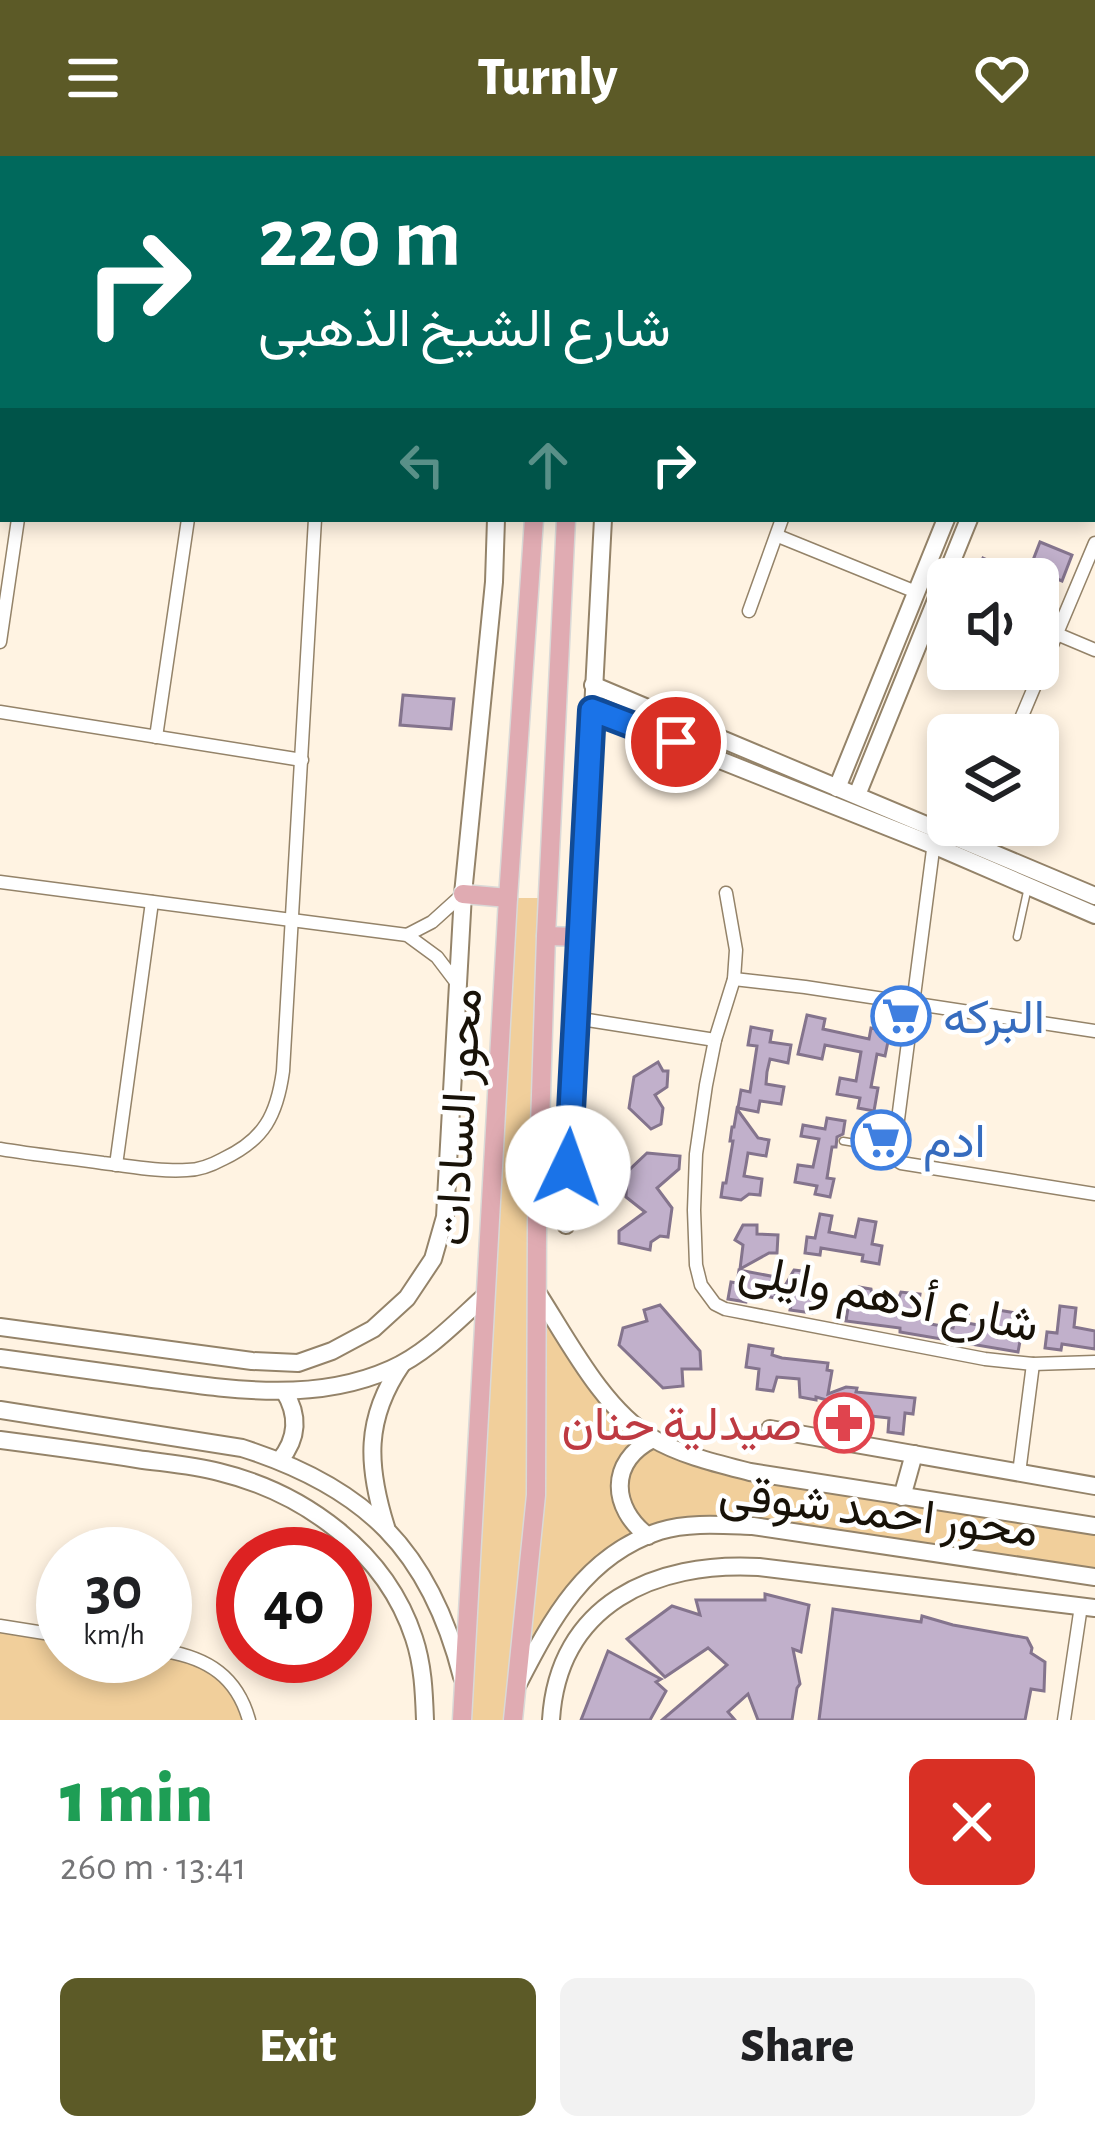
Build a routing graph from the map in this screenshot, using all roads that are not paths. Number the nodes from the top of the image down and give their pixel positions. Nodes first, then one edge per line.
1 (18, 522) edge
2 (188, 522) edge
3 (315, 522) edge
4 (496, 522) edge
5 (534, 522) edge
6 (566, 522) edge
7 (603, 522) edge
8 (781, 522) edge
9 (945, 522) edge
10 (968, 522) edge
11 (778, 536) junction
12 (1095, 543) edge
13 (916, 592) junction
14 (749, 611) dead end
15 (1059, 629) edge
16 (1059, 635) edge
17 (0, 642) edge
18 (1095, 650) edge
19 (593, 685) junction
20 (592, 710) junction
21 (0, 712) edge
22 (156, 737) junction
23 (302, 760) junction
24 (837, 788) junction
25 (857, 795) junction
26 (927, 833) edge
27 (927, 834) edge
28 (934, 846) edge
29 (952, 846) edge
30 (998, 846) edge
31 (0, 882) edge
32 (1029, 886) junction
33 (726, 892) dead end
34 (464, 894) junction
35 (1095, 896) edge
36 (508, 898) junction
37 (152, 902) junction
38 (1095, 915) edge
39 (292, 920) junction
40 (407, 935) junction
41 (546, 936) junction
42 (1017, 937) dead end
43 (580, 938) junction
44 (734, 979) junction
45 (460, 987) junction
46 (912, 1002) junction
47 (575, 1018) junction
48 (1095, 1031) edge
49 (715, 1040) junction
50 (842, 1142) dead end
51 (0, 1149) edge
52 (892, 1149) junction
53 (116, 1165) junction
54 (1095, 1194) edge
55 (566, 1225) dead end
56 (537, 1292) junction
57 (485, 1296) junction
58 (0, 1327) edge
59 (0, 1358) edge
60 (402, 1363) junction
61 (1095, 1363) edge
62 (1033, 1364) junction
63 (284, 1391) junction
64 (0, 1410) edge
65 (770, 1429) dead end
66 (0, 1439) edge
67 (653, 1439) junction
68 (914, 1454) junction
69 (280, 1460) junction
70 (1019, 1473) junction
71 (1095, 1486) edge
72 (902, 1497) junction
73 (1095, 1526) edge
74 (386, 1527) junction
75 (648, 1536) junction
76 (1095, 1577) edge
77 (1088, 1607) edge
78 (0, 1626) edge
79 (36, 1632) edge
80 (192, 1658) edge
81 (464, 1686) junction
82 (515, 1690) junction
83 (249, 1720) edge
84 (425, 1720) edge
85 (462, 1720) edge
86 (513, 1720) edge
87 (551, 1720) edge
88 (1064, 1720) edge

1 - 17 street
2 - 22 street
3 - 23 street
4 - 34 street
5 - 36 main road, محور السادات
6 - 41 main road, محور السادات
7 - 19 street
8 - 11 street
9 - 13 street
10 - 25 street
11 - 13 street
11 - 14 street
12 - 15 street
13 - 24 street
16 - 18 street
19 - 20 street
19 - 24 street
20 - 27 street
20 - 43 street
21 - 22 street
22 - 23 street
23 - 39 street
24 - 25 street
25 - 26 street
28 - 46 street
29 - 32 street
30 - 35 street
31 - 37 street
32 - 38 street
32 - 42 lane
33 - 44 street, شارع أدهم وايلى
34 - 36 main road
34 - 40 street
34 - 45 street
36 - 57 main road, محور السادات
37 - 39 street
37 - 53 street
39 - 40 street
39 - 53 street
40 - 45 street
41 - 43 main road
41 - 56 main road, محور السادات
43 - 47 street
44 - 46 street
44 - 49 street, شارع أدهم وايلى
45 - 58 street
46 - 48 street
46 - 52 street
47 - 49 street
47 - 55 street
49 - 62 street, شارع أدهم وايلى
50 - 52 lane
51 - 53 street
52 - 54 street
56 - 67 street, محور احمد شوقى
56 - 82 main road, محور السادات
57 - 60 street
57 - 81 main road, محور السادات
59 - 63 street
60 - 63 street
60 - 74 street
61 - 62 street, شارع أدهم وايلى
62 - 70 street
63 - 69 street
64 - 69 street
65 - 68 street
66 - 84 street
67 - 72 street, محور احمد شوقى
67 - 75 street
68 - 70 street
68 - 72 street
69 - 74 street
70 - 71 street
72 - 73 street, محور احمد شوقى
74 - 81 street
75 - 76 street, محور احمد شوقى
75 - 82 street, محور احمد شوقى
77 - 87 street
77 - 88 street
78 - 79 street
80 - 83 street
81 - 85 main road, محور السادات
82 - 86 main road, محور السادات

